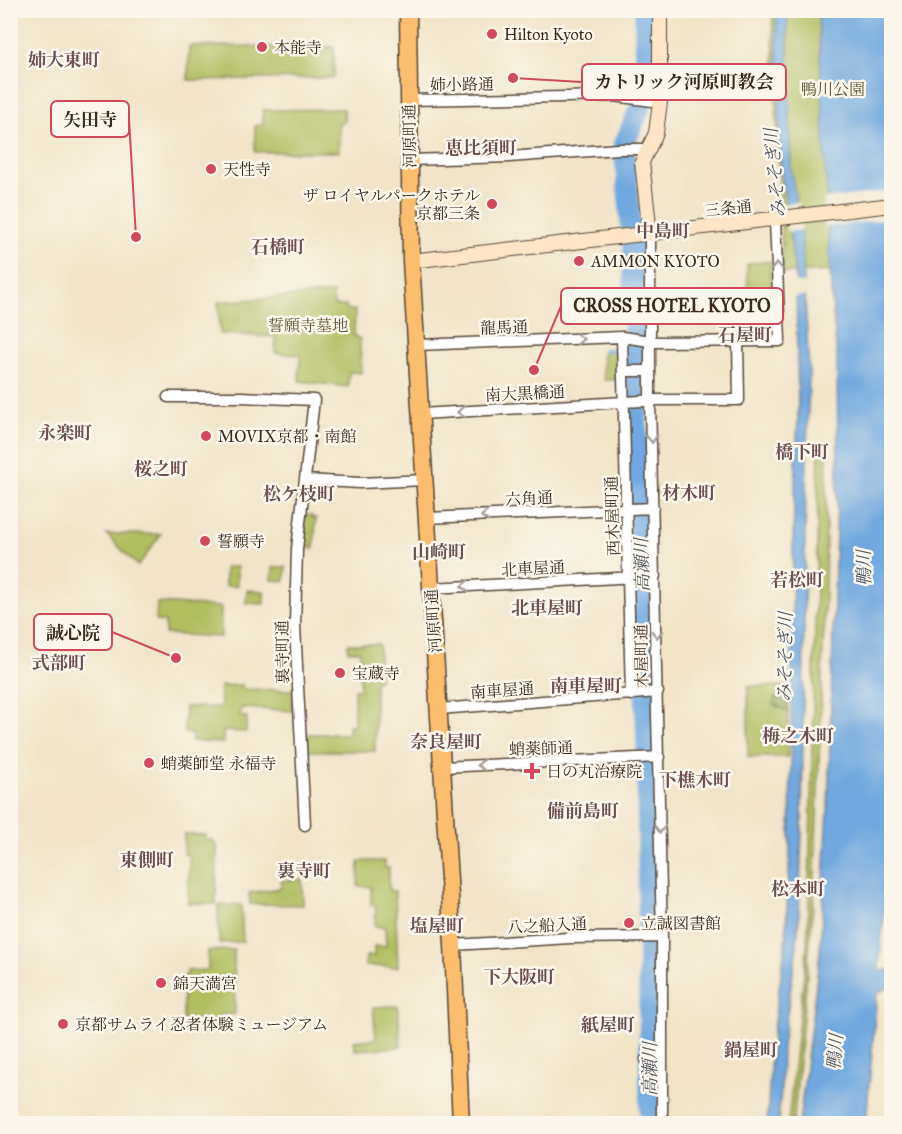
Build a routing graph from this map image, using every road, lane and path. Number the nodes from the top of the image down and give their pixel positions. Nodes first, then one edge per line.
1 (408, 10) edge
2 (660, 10) edge
3 (409, 100) junction
4 (655, 102) junction
5 (648, 149) junction
6 (409, 160) junction
7 (891, 205) edge
8 (779, 219) junction
9 (638, 235) junction
10 (411, 261) junction
11 (625, 338) junction
12 (646, 341) junction
13 (738, 342) junction
14 (417, 345) junction
15 (626, 371) junction
16 (646, 371) junction
17 (168, 397) dead end
18 (637, 402) junction
19 (421, 414) junction
20 (305, 480) junction
21 (425, 480) junction
22 (650, 508) junction
23 (630, 509) junction
24 (427, 518) junction
25 (642, 577) junction
26 (431, 588) junction
27 (644, 693) junction
28 (439, 709) junction
29 (650, 757) junction
30 (442, 767) junction
31 (304, 825) dead end
32 (648, 937) junction
33 (453, 945) junction
34 (461, 1124) edge
35 (662, 1124) edge

1 - 3 main road, 河原町通
2 - 4 street, 木屋町通
3 - 4 street, 姉小路通
3 - 6 main road, 河原町通
4 - 5 street, 木屋町通
5 - 6 street
5 - 9 street, 木屋町通
6 - 10 main road, 河原町通
7 - 8 street, 三条通
8 - 9 street, 三条通
13 -> 8 street
9 - 10 street, 三条通
9 - 12 street, 木屋町通
10 - 14 main road, 河原町通
11 - 12 street, 龍馬通
14 -> 11 street, 龍馬通
11 - 15 street, 西木屋町通
12 - 13 street
12 - 16 street, 木屋町通
13 - 18 street, 南大黒橋通
14 - 19 main road, 河原町通
15 - 16 street
15 - 18 street, 西木屋町通
16 - 18 street, 木屋町通
17 - 20 street, 裏寺町通
18 -> 19 street, 南大黒橋通
18 -> 22 street, 木屋町通
18 - 23 street, 西木屋町通
19 - 21 main road, 河原町通
20 - 21 street
20 - 31 street, 裏寺町通
21 - 24 main road, 河原町通
22 - 23 street, 六角通
22 - 25 street, 木屋町通
23 -> 24 street, 六角通
23 - 25 street, 西木屋町通
24 - 26 main road, 河原町通
25 -> 26 street, 北車屋通
25 - 27 street, 西木屋町通
25 -> 27 street, 木屋町通
26 - 28 main road, 河原町通
27 - 28 street, 南車屋通
27 - 29 street, 木屋町通
28 - 30 main road, 河原町通
29 -> 30 street, 蛸薬師通
29 -> 32 street, 木屋町通
30 - 33 main road, 河原町通
32 - 33 street, 八之船入通
32 - 35 street, 木屋町通
33 - 34 main road, 河原町通

